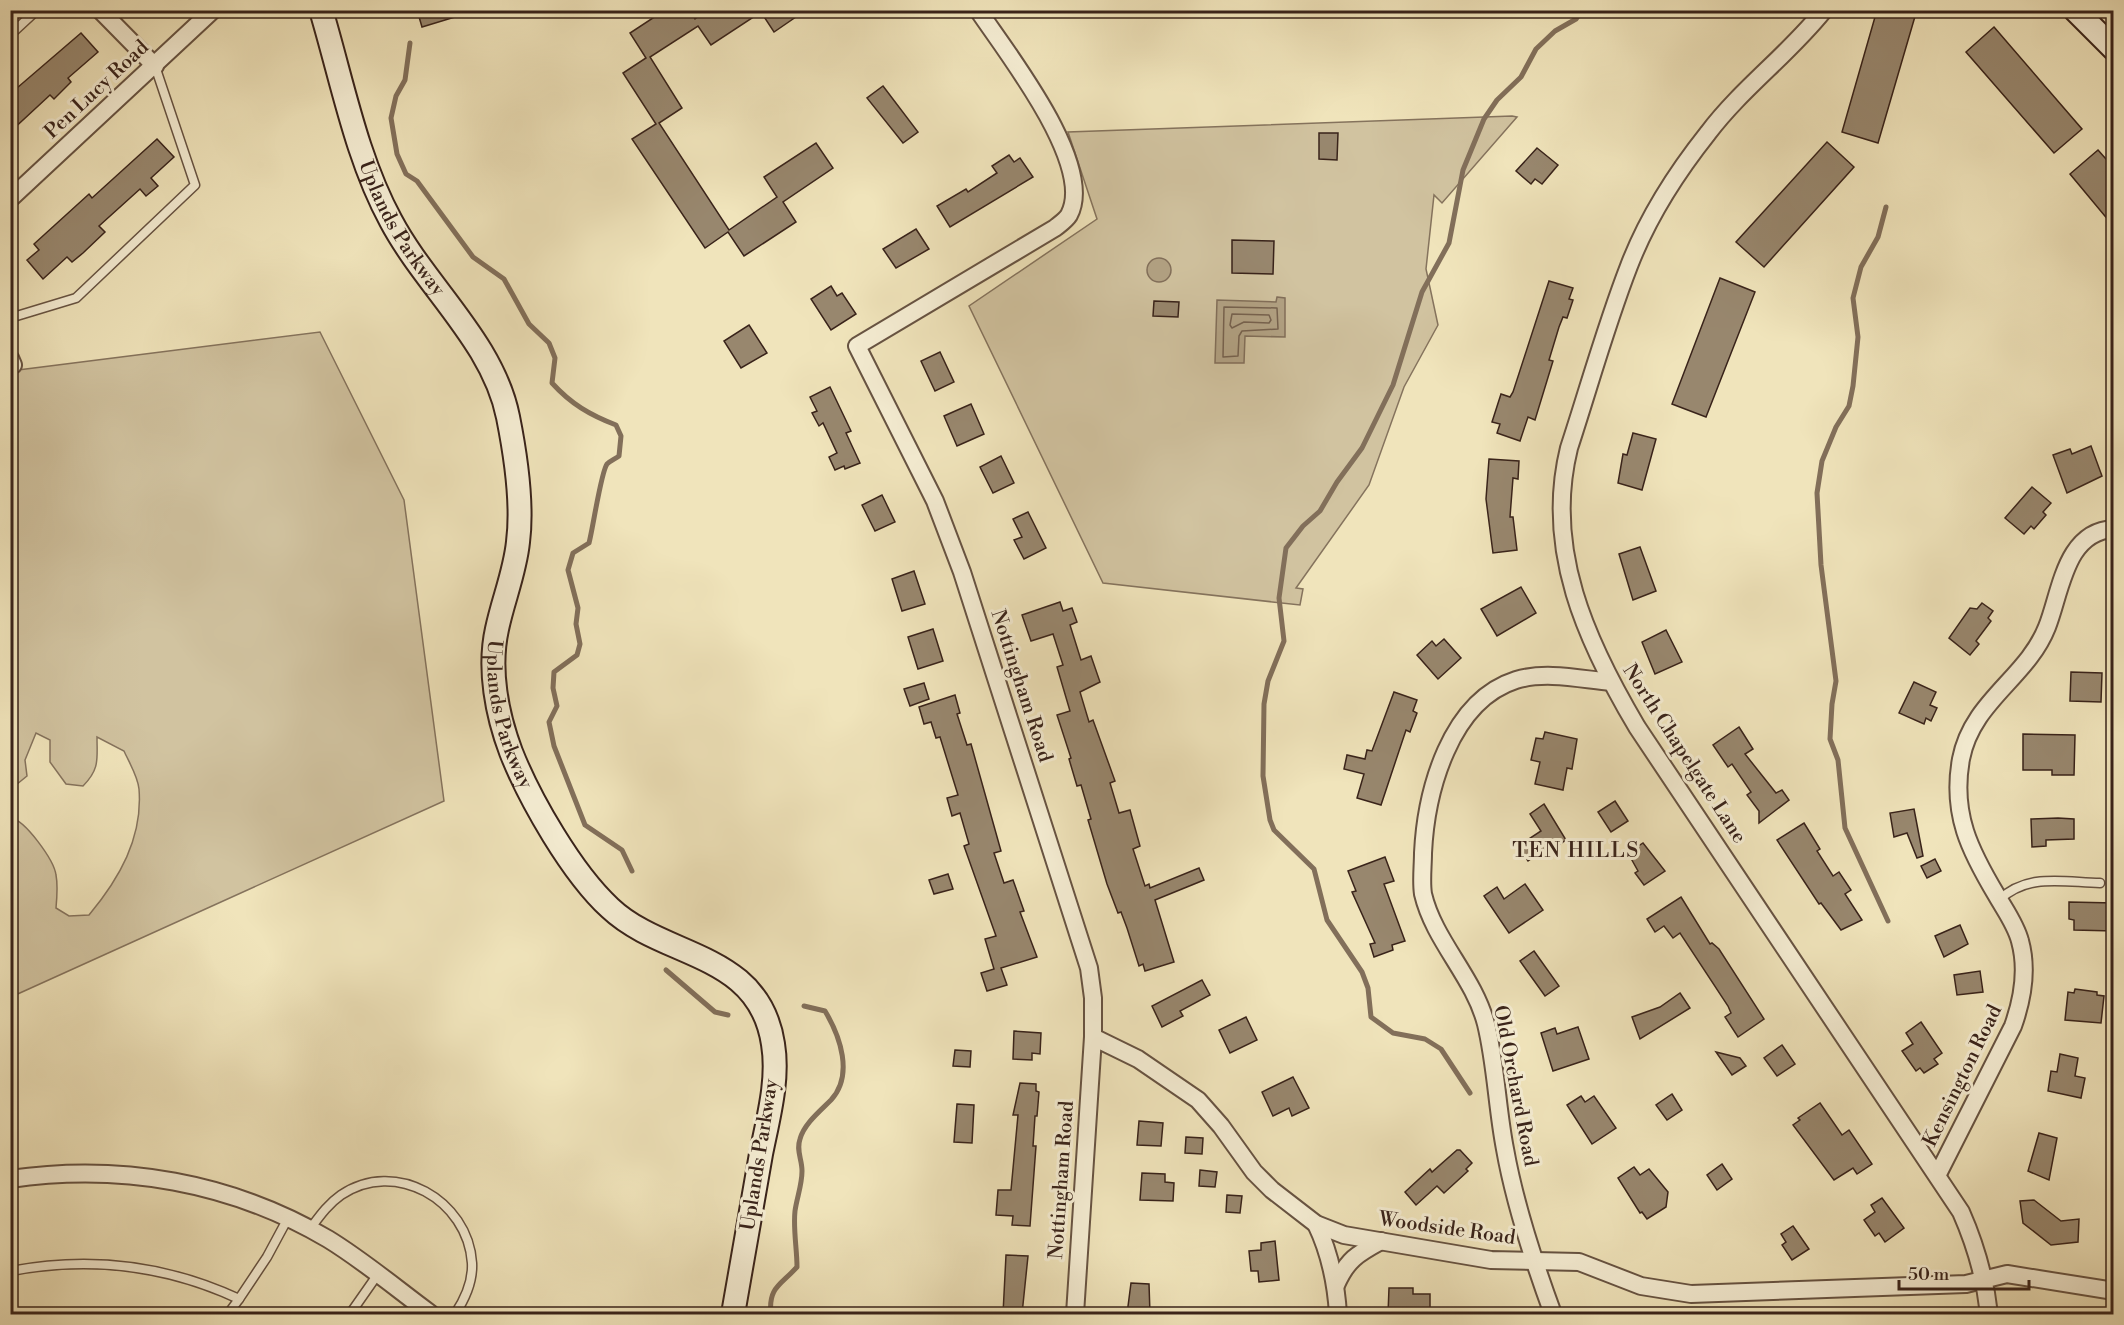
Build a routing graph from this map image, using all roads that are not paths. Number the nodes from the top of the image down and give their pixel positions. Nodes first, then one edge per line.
1 (37, 10) edge
2 (100, 10) edge
3 (213, 10) edge
4 (321, 10) edge
5 (978, 10) edge
6 (1824, 10) edge
7 (2075, 10) edge
8 (196, 17) edge
9 (10, 35) edge
10 (2108, 39) edge
11 (154, 66) junction
12 (10, 199) edge
13 (10, 318) edge
14 (2114, 529) edge
15 (1611, 682) junction
16 (2100, 883) dead end
17 (1999, 900) junction
18 (1093, 1037) junction
19 (1938, 1174) junction
20 (10, 1179) edge
21 (288, 1218) junction
22 (1316, 1224) junction
23 (310, 1229) junction
24 (1381, 1241) junction
25 (1536, 1261) junction
26 (11, 1270) edge
27 (378, 1274) junction
28 (1985, 1280) junction
29 (1336, 1285) junction
30 (2114, 1291) edge
31 (239, 1299) junction
32 (228, 1314) edge
33 (350, 1314) edge
34 (431, 1314) edge
35 (455, 1314) edge
36 (733, 1314) edge
37 (1075, 1314) edge
38 (1338, 1314) edge
39 (1553, 1314) edge
40 (1989, 1314) edge

1 - 9 lane
2 - 11 street
3 - 8 street, Pen Lucy Road
4 - 36 street, Uplands Parkway
5 - 18 street, Nottingham Road
6 - 15 street, North Chapelgate Lane
7 - 10 street
8 - 11 street, Pen Lucy Road
11 - 12 street, Pen Lucy Road
11 - 13 lane
14 - 17 street, Kensington Road
15 - 19 street, North Chapelgate Lane
15 - 25 street, Old Orchard Road
16 - 17 lane
17 - 19 street, Kensington Road
18 - 22 street, Woodside Road
18 - 37 street, Nottingham Road
19 - 28 street, North Chapelgate Lane
20 - 21 street
21 - 23 street
21 - 31 lane
22 - 24 street, Woodside Road
22 - 29 street
23 - 27 street
23 - 35 lane
24 - 25 street, Woodside Road
24 - 29 street
25 - 28 street, Woodside Road
25 - 39 street, Old Orchard Road
26 - 31 lane
27 - 33 lane
27 - 34 street
28 - 30 street, Woodside Road
28 - 40 street, North Chapelgate Lane
29 - 38 street
31 - 32 lane

